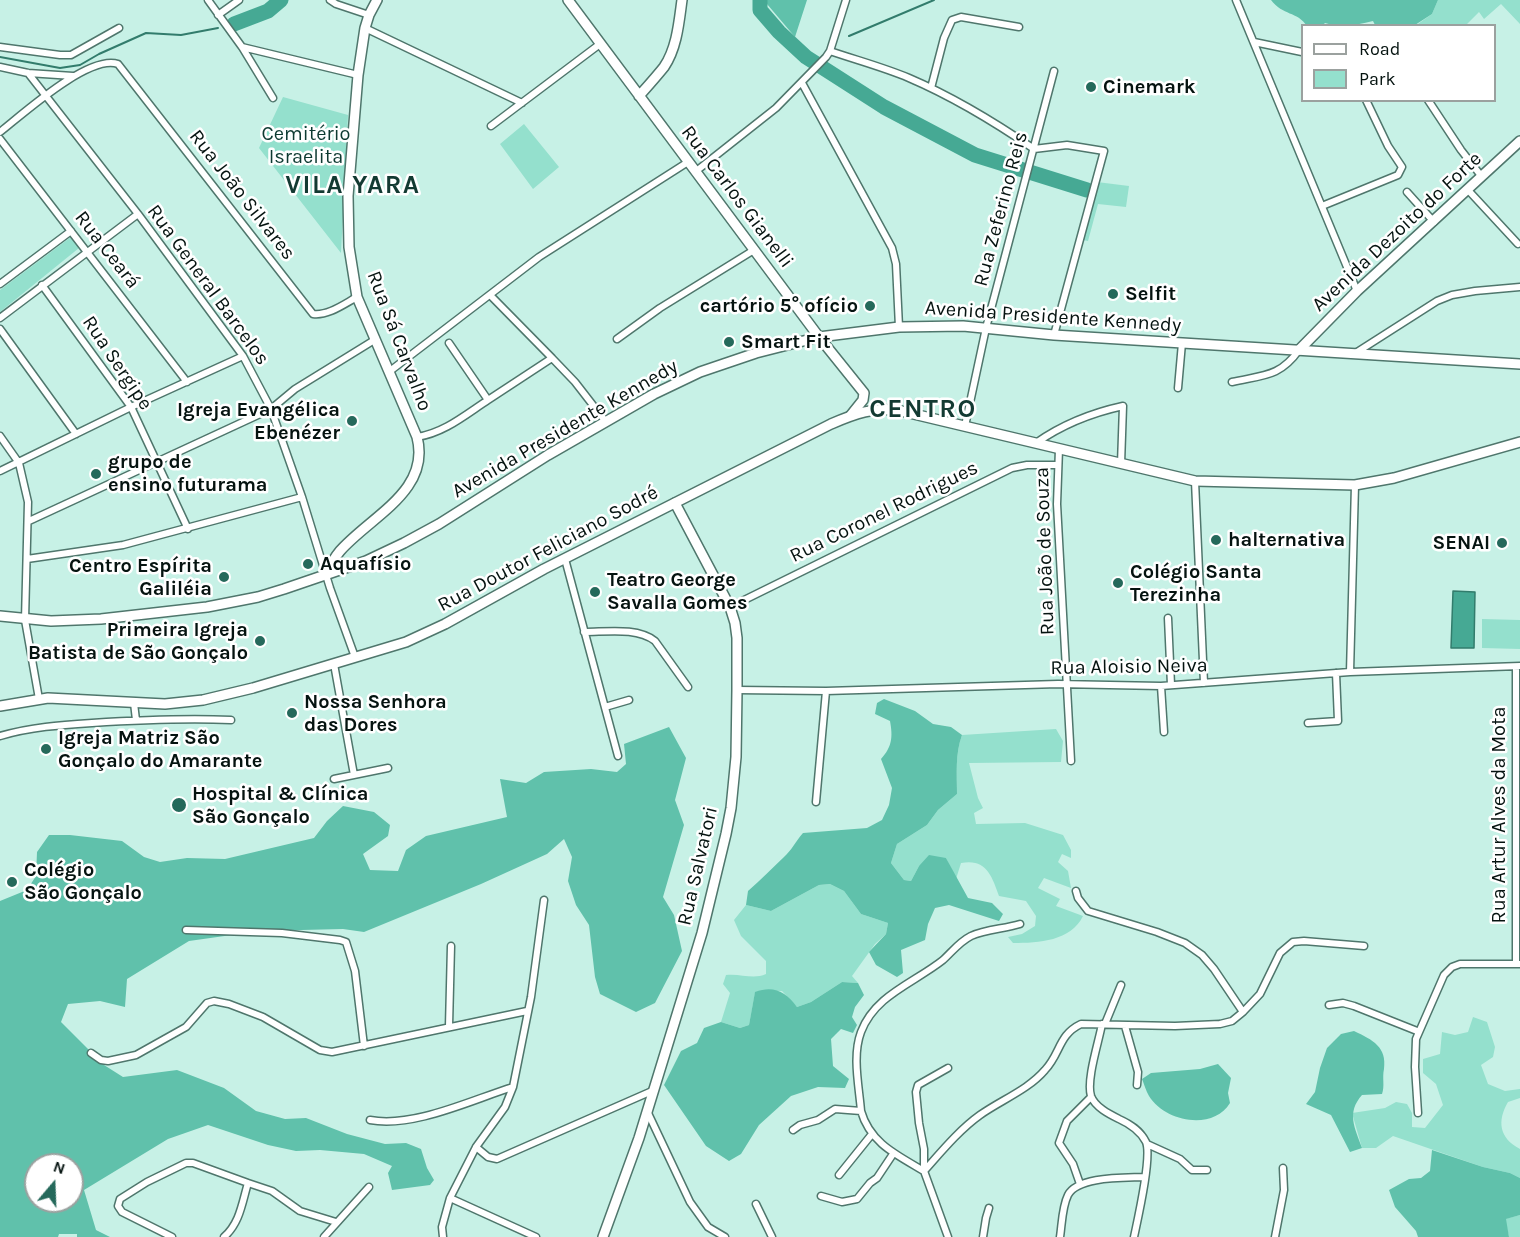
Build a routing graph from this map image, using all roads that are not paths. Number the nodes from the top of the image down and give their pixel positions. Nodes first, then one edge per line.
1 (208, 0) edge
2 (239, 0) edge
3 (330, 0) edge
4 (377, 0) edge
5 (568, 0) edge
6 (682, 0) edge
7 (846, 0) edge
8 (1236, 0) edge
9 (218, 15) junction
10 (369, 15) junction
11 (1019, 27) dead end
12 (119, 28) dead end
13 (365, 28) junction
14 (1254, 42) junction
15 (600, 44) junction
16 (0, 47) edge
17 (242, 47) junction
18 (1301, 52) edge
19 (828, 54) junction
20 (0, 67) edge
21 (1054, 71) dead end
22 (28, 73) junction
23 (358, 75) junction
24 (73, 76) junction
25 (802, 83) junction
26 (931, 88) junction
27 (45, 96) junction
28 (639, 96) junction
29 (273, 98) dead end
30 (1367, 102) edge
31 (1429, 102) edge
32 (522, 103) junction
33 (491, 126) dead end
34 (0, 132) edge
35 (0, 139) edge
36 (1520, 141) edge
37 (1034, 149) junction
38 (688, 162) junction
39 (695, 172) junction
40 (1482, 177) junction
41 (1468, 190) junction
42 (1407, 192) dead end
43 (1323, 206) junction
44 (138, 214) junction
45 (1434, 222) junction
46 (71, 231) junction
47 (1518, 244) dead end
48 (754, 250) junction
49 (87, 252) junction
50 (0, 284) edge
51 (42, 285) junction
52 (1520, 287) edge
53 (1357, 291) junction
54 (490, 295) junction
55 (357, 297) junction
56 (0, 318) edge
57 (899, 327) junction
58 (986, 328) junction
59 (0, 329) edge
60 (1054, 335) junction
61 (819, 337) junction
62 (376, 339) junction
63 (617, 339) dead end
64 (448, 343) dead end
65 (1182, 343) junction
66 (1299, 350) junction
67 (1354, 354) junction
68 (243, 356) junction
69 (552, 358) junction
70 (1520, 364) edge
71 (390, 371) junction
72 (187, 381) junction
73 (1232, 382) dead end
74 (1178, 388) dead end
75 (488, 400) junction
76 (130, 407) junction
77 (271, 409) junction
78 (851, 415) junction
79 (606, 422) junction
80 (965, 426) junction
81 (76, 434) junction
82 (0, 436) edge
83 (417, 437) junction
84 (1520, 442) edge
85 (1036, 443) junction
86 (1059, 449) junction
87 (158, 462) junction
88 (19, 463) junction
89 (1121, 464) junction
90 (1057, 465) junction
91 (0, 471) edge
92 (1196, 481) junction
93 (1355, 485) junction
94 (302, 497) junction
95 (675, 503) junction
96 (29, 521) junction
97 (188, 529) junction
98 (27, 560) junction
99 (565, 560) junction
100 (326, 575) junction
101 (730, 607) junction
102 (0, 616) edge
103 (1168, 618) dead end
104 (25, 620) junction
105 (584, 632) junction
106 (355, 657) junction
107 (334, 663) junction
108 (1518, 667) edge
109 (1350, 672) junction
110 (1336, 673) junction
111 (1204, 682) junction
112 (1067, 685) junction
113 (1161, 686) junction
114 (1171, 686) junction
115 (688, 687) dead end
116 (737, 690) junction
117 (826, 691) junction
118 (39, 699) junction
119 (629, 700) dead end
120 (134, 703) junction
121 (0, 706) edge
122 (605, 707) junction
123 (136, 720) junction
124 (231, 720) dead end
125 (1308, 723) dead end
126 (1164, 732) dead end
127 (0, 736) edge
128 (618, 756) dead end
129 (1071, 761) dead end
130 (388, 768) dead end
131 (354, 775) junction
132 (334, 779) dead end
133 (816, 802) dead end
134 (1076, 891) dead end
135 (544, 900) dead end
136 (1020, 924) dead end
137 (186, 930) dead end
138 (452, 946) dead end
139 (1364, 946) dead end
140 (1518, 964) edge
141 (1121, 985) dead end
142 (1329, 1005) dead end
143 (527, 1011) junction
144 (1243, 1012) junction
145 (1104, 1024) junction
146 (449, 1026) junction
147 (1125, 1026) junction
148 (1418, 1032) junction
149 (364, 1046) junction
150 (91, 1053) dead end
151 (948, 1068) dead end
152 (1137, 1085) dead end
153 (513, 1087) junction
154 (652, 1091) junction
155 (1091, 1097) junction
156 (647, 1111) junction
157 (861, 1111) junction
158 (1418, 1113) dead end
159 (370, 1120) dead end
160 (793, 1131) dead end
161 (872, 1134) junction
162 (1147, 1144) junction
163 (476, 1147) junction
164 (893, 1154) junction
165 (1283, 1168) dead end
166 (1207, 1170) dead end
167 (924, 1171) junction
168 (839, 1175) dead end
169 (1144, 1177) junction
170 (248, 1183) junction
171 (1080, 1184) junction
172 (369, 1186) dead end
173 (821, 1196) dead end
174 (450, 1198) junction
175 (756, 1204) dead end
176 (989, 1208) dead end
177 (336, 1222) junction
178 (172, 1237) edge
179 (224, 1237) edge
180 (324, 1237) edge
181 (443, 1237) edge
182 (536, 1237) edge
183 (603, 1237) edge
184 (725, 1237) edge
185 (772, 1237) edge
186 (948, 1237) edge
187 (983, 1237) edge
188 (1060, 1237) edge
189 (1134, 1237) edge
190 (1275, 1237) edge

1 - 9 street
2 - 9 street
3 - 10 street
4 - 10 main road, Rua Sá Carvalho
5 - 15 main road, Rua Carlos Gianelli
6 - 28 main road
7 - 19 street
8 - 14 street
9 - 17 street
10 - 13 main road, Rua Sá Carvalho
11 - 26 street
12 - 16 street
13 - 23 main road, Rua Sá Carvalho
13 - 32 street
14 - 18 street
14 - 43 street
15 - 28 main road, Rua Carlos Gianelli
15 - 32 street
17 - 23 street
17 - 29 street
19 - 25 street
19 - 26 street
20 - 22 street
21 - 37 street, Rua Zeferino Reis
22 - 24 street
22 - 27 street, Rua General Barcelos
23 - 55 main road, Rua Sá Carvalho
24 - 27 street
24 - 55 street, Rua João Silvares
25 - 39 street
25 - 57 street
26 - 37 street
27 - 34 street
27 - 44 street, Rua General Barcelos
28 - 38 main road, Rua Carlos Gianelli
30 - 43 street
31 - 40 street
32 - 33 street
35 - 46 street, Rua Ceará
36 - 40 main road, Avenida Dezoito do Forte
37 - 58 street, Rua Zeferino Reis
37 - 60 street
38 - 39 main road, Rua Carlos Gianelli
38 - 54 street
39 - 48 main road, Rua Carlos Gianelli
40 - 41 main road, Avenida Dezoito do Forte
41 - 45 main road, Avenida Dezoito do Forte
41 - 47 street
42 - 45 street
43 - 53 street
44 - 49 street
44 - 68 street, Rua General Barcelos
45 - 53 main road, Avenida Dezoito do Forte
46 - 49 street, Rua Ceará
46 - 50 street
48 - 61 main road, Rua Carlos Gianelli
48 - 63 street
49 - 51 street
49 - 72 street, Rua Ceará
51 - 56 street
51 - 76 street, Rua Sergipe
52 - 67 street
53 - 66 main road, Avenida Dezoito do Forte
54 - 69 street
54 - 71 street
55 - 62 main road, Rua Sá Carvalho
57 - 58 main road, Avenida Presidente Kennedy
57 - 61 main road, Avenida Presidente Kennedy
58 - 60 main road, Avenida Presidente Kennedy
58 - 80 street, Rua Zeferino Reis
59 - 81 street
60 - 65 main road, Avenida Presidente Kennedy
61 - 78 main road, Rua Carlos Gianelli
61 - 79 main road, Avenida Presidente Kennedy
62 - 71 main road, Rua Sá Carvalho
62 - 77 street
64 - 75 street
65 - 66 main road, Avenida Presidente Kennedy
65 - 74 street
66 - 67 main road, Avenida Presidente Kennedy
66 - 73 street
67 - 70 main road, Avenida Presidente Kennedy
68 - 72 street
68 - 77 street, Rua General Barcelos
69 - 75 street
69 - 79 street
71 - 83 main road, Rua Sá Carvalho
72 - 76 street
75 - 83 street
76 - 81 street
76 - 87 street, Rua Sergipe
77 - 87 street
77 - 94 street, Rua General Barcelos
78 - 80 main road, Rua Doutor Feliciano Sodré
78 - 95 main road, Rua Doutor Feliciano Sodré
79 - 100 main road, Avenida Presidente Kennedy
80 - 85 main road, Rua Doutor Feliciano Sodré
81 - 88 street
82 - 88 street
83 - 100 main road, Rua Sá Carvalho
84 - 93 main road, Rua Doutor Feliciano Sodré
85 - 86 main road, Rua Doutor Feliciano Sodré
85 - 89 street
86 - 89 main road, Rua Doutor Feliciano Sodré
86 - 90 street, Rua João de Souza
87 - 96 street
87 - 97 street, Rua Sergipe
88 - 91 street
88 - 96 street
89 - 92 main road, Rua Doutor Feliciano Sodré
90 - 101 street, Rua Coronel Rodrigues
90 - 112 street, Rua João de Souza
92 - 93 main road, Rua Doutor Feliciano Sodré
92 - 111 street
93 - 109 street
94 - 97 street
94 - 100 street, Rua General Barcelos
95 - 99 main road, Rua Doutor Feliciano Sodré
95 - 101 main road, Rua Salvatori
96 - 98 street
97 - 98 street
98 - 104 street
99 - 105 street
99 - 106 main road, Rua Doutor Feliciano Sodré
100 - 104 main road, Avenida Presidente Kennedy
100 - 106 street
101 - 116 main road, Rua Salvatori
102 - 104 main road, Avenida Presidente Kennedy
103 - 114 street
104 - 118 street
105 - 115 street
105 - 122 street
106 - 107 main road, Rua Doutor Feliciano Sodré
107 - 120 main road, Rua Doutor Feliciano Sodré
107 - 131 street
108 - 109 street, Rua Aloisio Neiva
108 - 140 street, Rua Artur Alves da Mota
109 - 110 street, Rua Aloisio Neiva
110 - 111 street, Rua Aloisio Neiva
110 - 125 street
111 - 114 street, Rua Aloisio Neiva
112 - 113 street, Rua Aloisio Neiva
112 - 117 street, Rua Aloisio Neiva
112 - 129 street, Rua João de Souza
113 - 114 street, Rua Aloisio Neiva
113 - 126 street
116 - 117 street, Rua Aloisio Neiva
116 - 154 main road, Rua Salvatori
117 - 133 street
118 - 120 main road, Rua Doutor Feliciano Sodré
118 - 121 main road, Rua Doutor Feliciano Sodré
119 - 122 street
120 - 123 street
122 - 128 street
123 - 124 street
123 - 127 street
130 - 131 street
131 - 132 street
134 - 144 street
135 - 143 street
136 - 157 street
137 - 149 street
138 - 146 street
139 - 144 street
140 - 148 street
141 - 145 street
142 - 148 street
143 - 146 street
143 - 153 street
144 - 147 street
145 - 147 street
145 - 155 street
145 - 167 street
146 - 149 street
147 - 152 street
148 - 158 street
149 - 150 street
151 - 167 street
153 - 159 street
153 - 163 street
154 - 156 main road, Rua Salvatori
154 - 163 street
155 - 162 street
155 - 171 street
156 - 183 main road, Rua Salvatori
156 - 184 street
157 - 160 street
157 - 161 street
161 - 164 street
161 - 168 street
162 - 166 street
162 - 169 street
163 - 174 street
164 - 167 street
164 - 173 street
165 - 190 street
167 - 186 street
169 - 171 street
169 - 189 street
170 - 177 street
170 - 178 street
170 - 179 street
171 - 188 street
172 - 177 street
174 - 181 street
174 - 182 street
175 - 185 street
176 - 187 street
177 - 180 street

